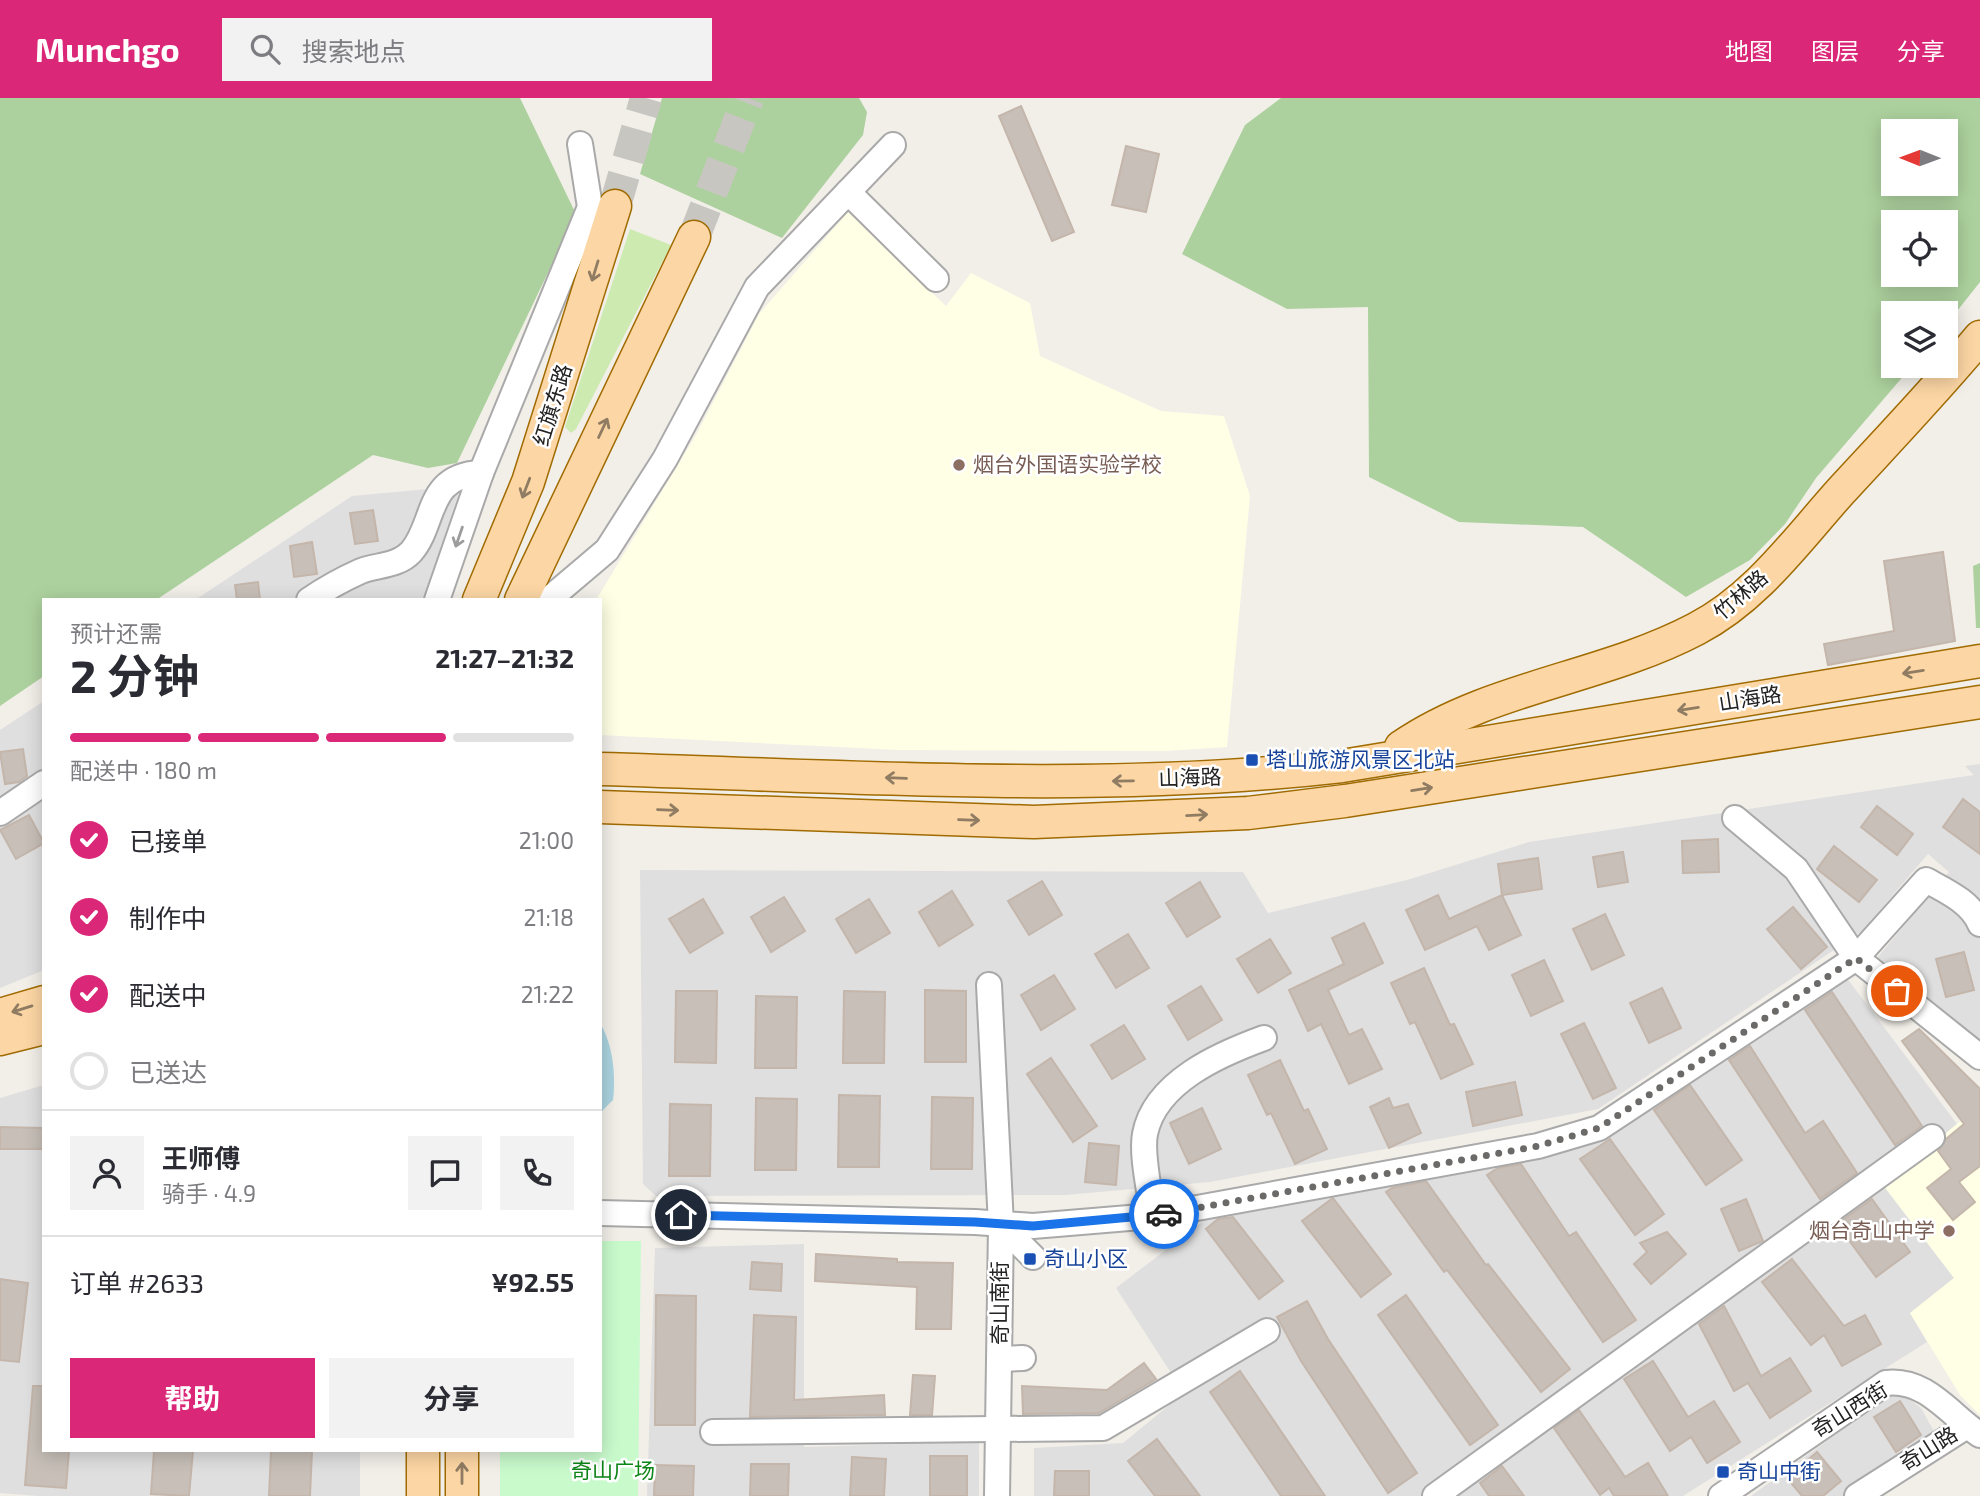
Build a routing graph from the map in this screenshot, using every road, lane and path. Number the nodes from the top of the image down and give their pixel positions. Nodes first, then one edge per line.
1 (580, 144) dead end
2 (893, 145) dead end
3 (848, 192) junction
4 (615, 206) tunnel mouth
5 (694, 237) tunnel mouth
6 (936, 279) dead end
7 (1980, 337) edge
8 (481, 473) junction
9 (313, 598) edge
10 (438, 598) edge
11 (480, 598) edge
12 (522, 598) edge
13 (550, 598) edge
14 (1980, 662) edge
15 (1980, 702) edge
16 (1385, 758) junction
17 (602, 769) edge
18 (42, 784) edge
19 (602, 807) edge
20 (0, 813) edge
21 (1735, 818) dead end
22 (1980, 923) edge
23 (1856, 958) junction
24 (989, 985) dead end
25 (42, 1003) edge
26 (0, 1015) edge
27 (42, 1028) edge
28 (1264, 1038) dead end
29 (0, 1039) edge
30 (1980, 1057) edge
31 (1931, 1137) dead end
32 (602, 1213) edge
33 (1153, 1216) junction
34 (1001, 1226) junction
35 (1033, 1257) dead end
36 (1266, 1331) dead end
37 (996, 1429) junction
38 (1973, 1430) edge
39 (713, 1432) dead end
40 (423, 1452) edge
41 (462, 1452) edge
42 (423, 1496) edge
43 (462, 1496) edge
44 (998, 1496) edge
45 (1435, 1496) edge
46 (1721, 1496) edge
47 (1857, 1496) edge

1 - 8 street
2 - 3 street
3 - 6 street
3 - 13 street
4 -> 11 main road, 红旗东路
12 -> 5 main road
7 - 16 main road, 竹林路
8 - 9 street
8 -> 10 street
14 -> 16 main road, 山海路
19 -> 15 main road, 山海路
16 -> 17 main road, 山海路
18 - 20 street
21 - 23 street
22 - 23 street
23 - 30 street
23 - 33 street
24 - 34 street, 奇山南街
25 -> 26 main road
27 - 29 main road
28 - 33 street
31 - 45 street
32 - 34 street
33 - 34 street
34 - 35 street
34 - 37 street, 奇山南街
36 - 37 street
37 - 39 street
37 - 44 street, 奇山南街
38 - 46 street, 奇山西街
38 - 47 street, 奇山路
40 - 42 main road
43 -> 41 main road

